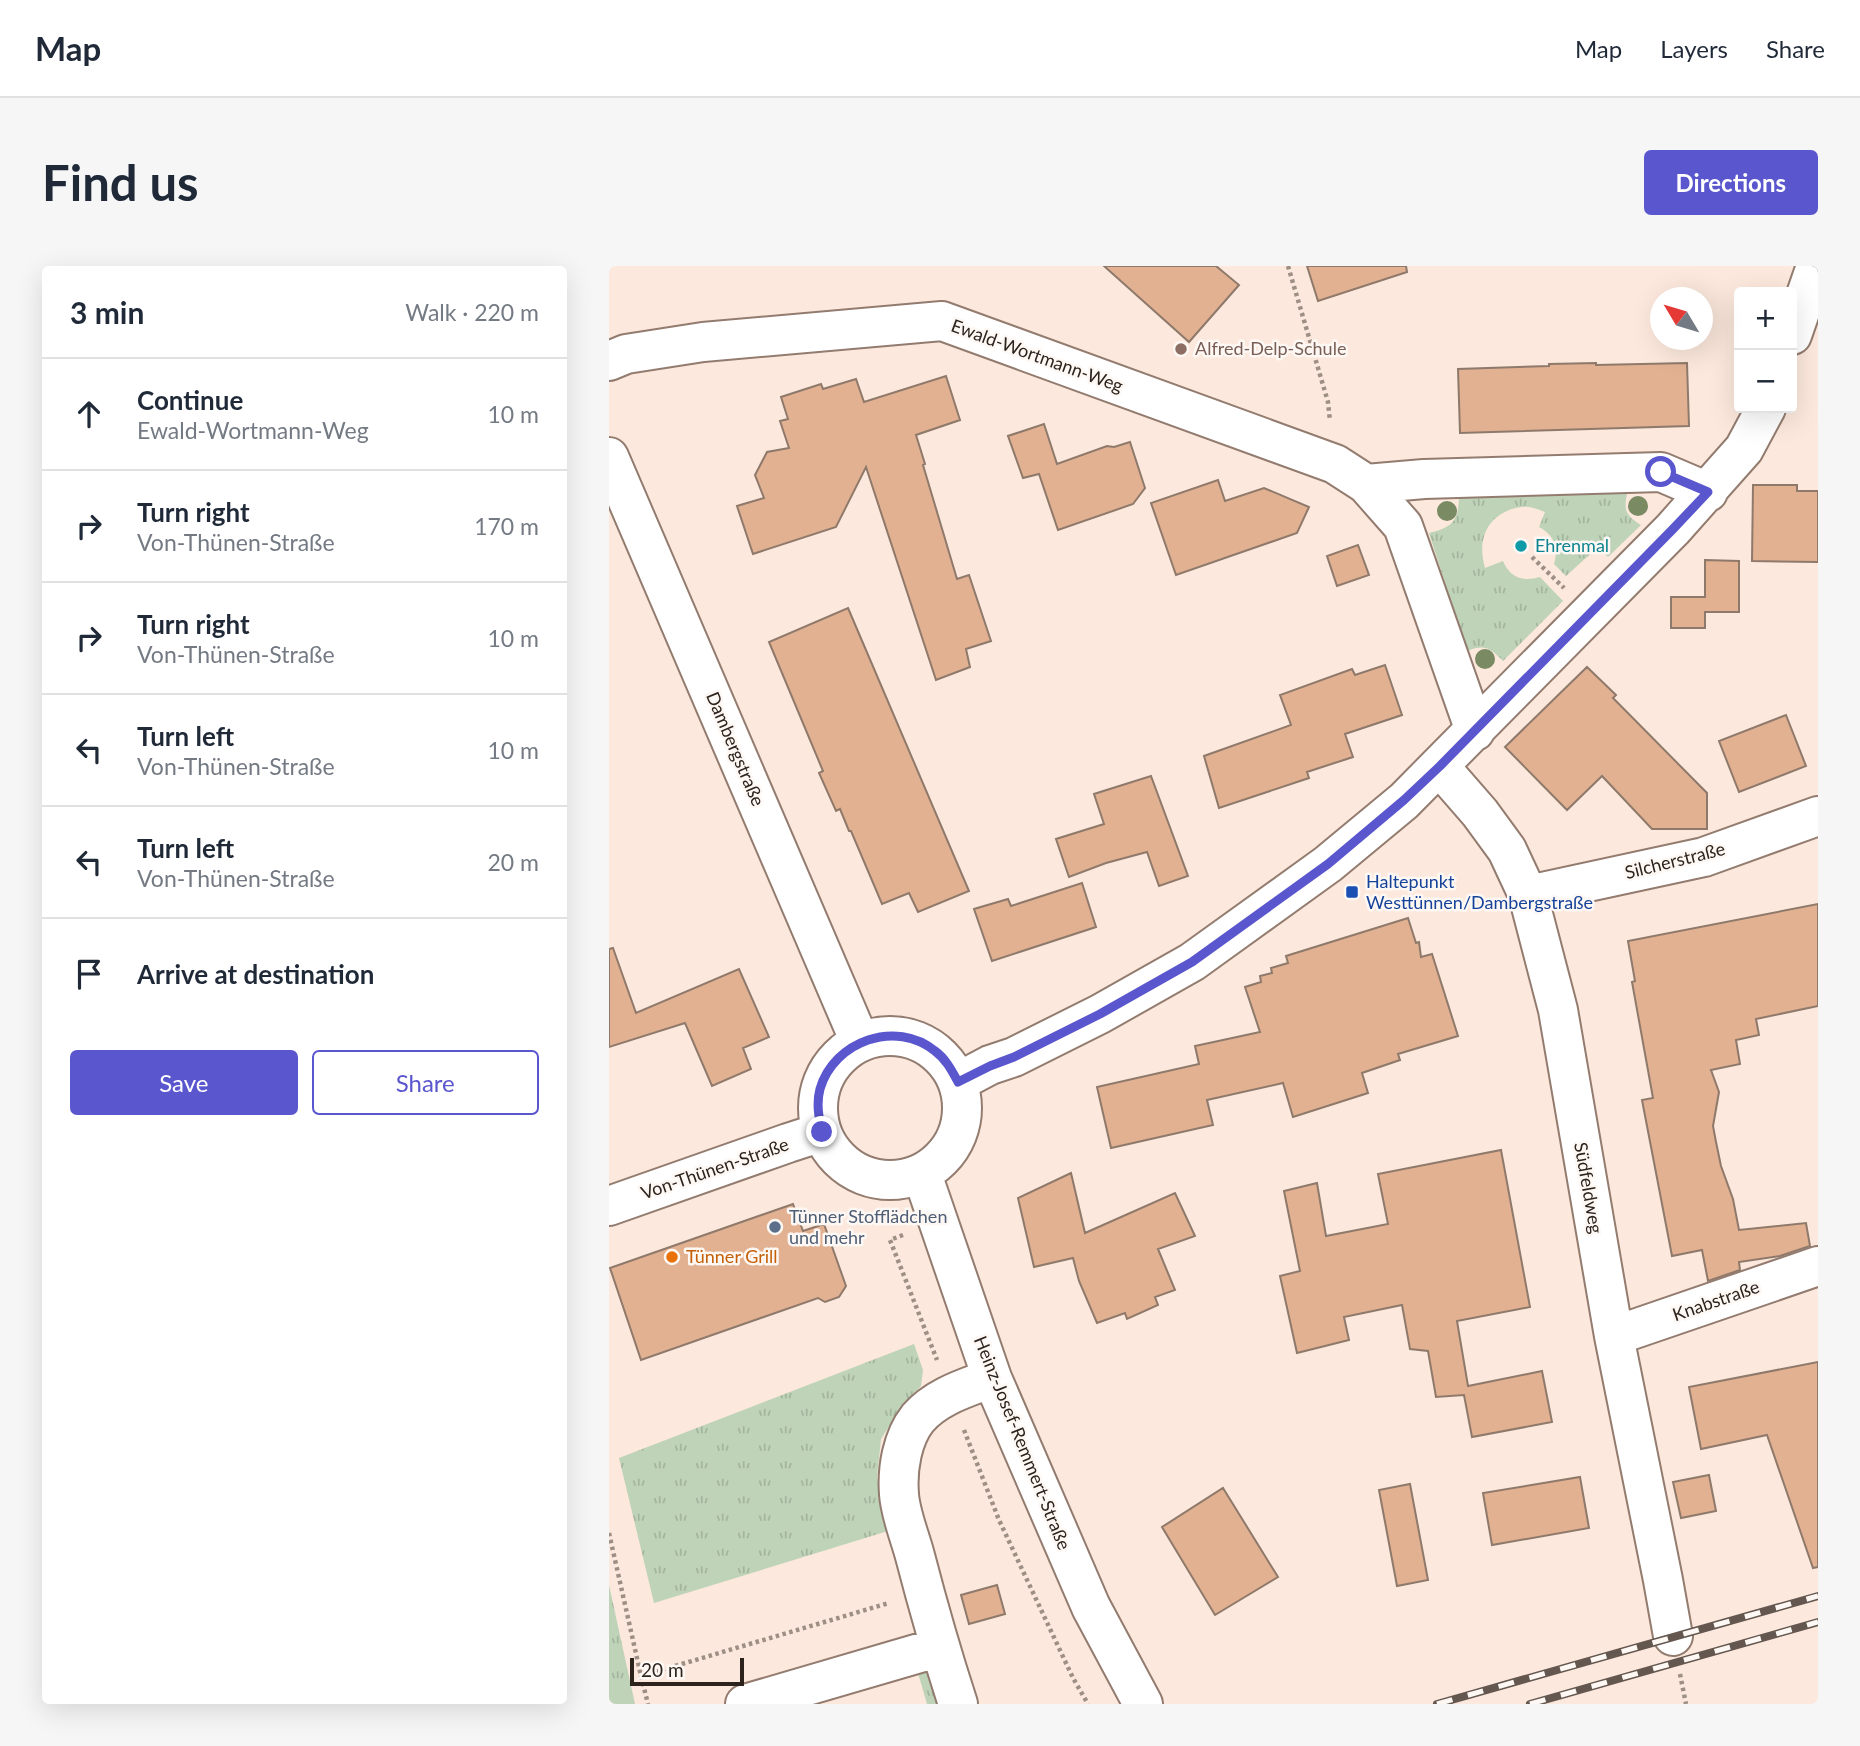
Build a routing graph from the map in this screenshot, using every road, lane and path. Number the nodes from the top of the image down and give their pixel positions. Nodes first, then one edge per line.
1 (1288, 266) edge
2 (1816, 266) edge
3 (1797, 321) edge
4 (609, 361) edge
5 (1763, 413) edge
6 (609, 457) edge
7 (1335, 464) junction
8 (1366, 484) junction
9 (1708, 492) junction
10 (1475, 731) junction
11 (1440, 766) junction
12 (1818, 816) edge
13 (1528, 895) junction
14 (860, 1042) junction
15 (958, 1082) junction
16 (822, 1132) junction
17 (922, 1174) junction
18 (609, 1206) edge
19 (939, 1221) junction
20 (1818, 1266) edge
21 (1614, 1336) junction
22 (992, 1378) junction
23 (950, 1394) junction
24 (609, 1533) edge
25 (925, 1593) junction
26 (1673, 1636) dead end
27 (940, 1647) junction
28 (641, 1676) junction
29 (1684, 1694) dead end
30 (648, 1704) edge
31 (745, 1704) edge
32 (958, 1704) edge
33 (1089, 1704) edge
34 (1143, 1704) edge
35 (1686, 1704) edge

1 - 7 path
2 - 3 street
4 - 7 street, Ewald-Wortmann-Weg
5 - 9 street
6 - 14 street, Dambergstraße
7 - 8 street, Ewald-Wortmann-Weg
8 - 9 street
8 - 10 street, Ewald-Wortmann-Weg
9 - 10 street
10 - 11 street
11 - 13 street, Südfeldweg
11 - 15 street
12 - 13 street, Silcherstraße
13 - 21 street, Südfeldweg
14 - 15 street
14 - 16 street
15 - 17 street
16 - 17 street
16 - 18 street, Von-Thünen-Straße
17 - 19 street, Heinz-Josef-Remmert-Straße
19 - 22 street, Heinz-Josef-Remmert-Straße
19 - 23 path
20 - 21 street, Knabstraße
21 - 26 street, Südfeldweg
22 - 23 street
22 - 34 street, Heinz-Josef-Remmert-Straße
23 - 25 street
23 - 33 path
24 - 28 path
25 - 27 street
25 - 28 path
27 - 31 street
27 - 32 street
28 - 30 path
29 - 35 path

